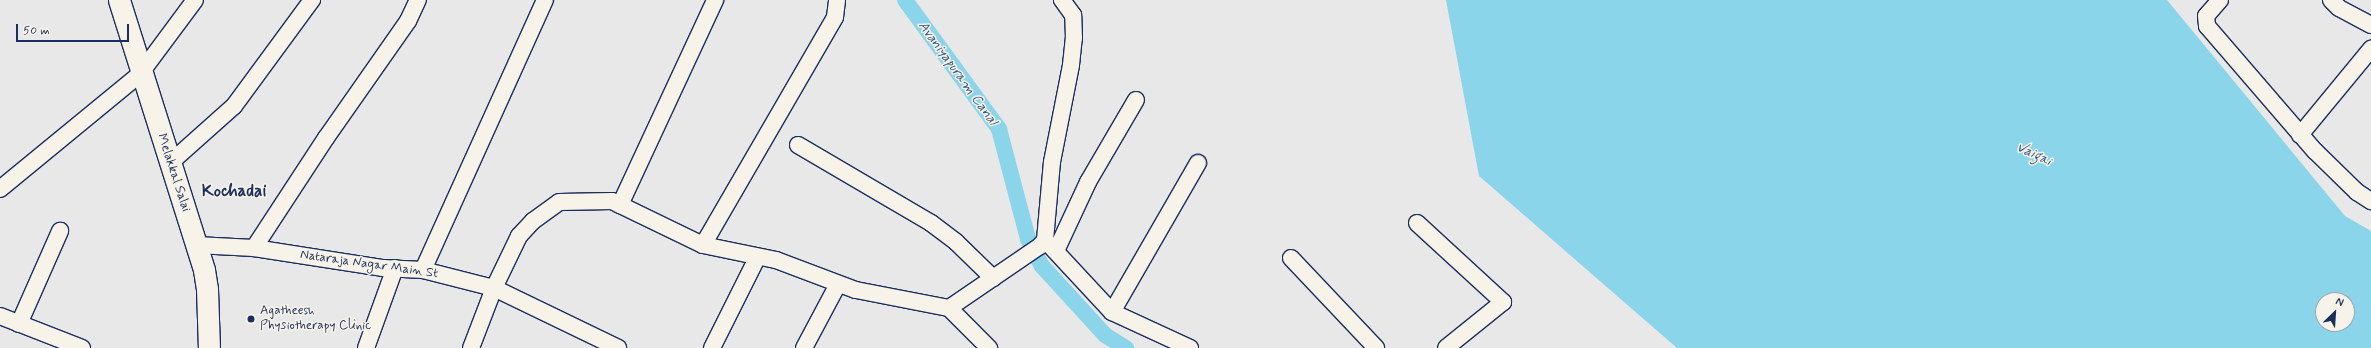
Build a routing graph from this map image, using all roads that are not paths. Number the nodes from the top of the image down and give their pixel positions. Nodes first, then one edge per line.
1 (195, 0) edge
2 (312, 0) edge
3 (418, 0) edge
4 (545, 0) edge
5 (715, 0) edge
6 (837, 0) edge
7 (1062, 0) edge
8 (2220, 0) edge
9 (2331, 0) edge
10 (123, 3) edge
11 (2371, 25) edge
12 (2371, 48) edge
13 (140, 74) junction
14 (1136, 100) dead end
15 (2300, 135) junction
16 (798, 145) dead end
17 (170, 163) junction
18 (1198, 163) dead end
19 (0, 189) edge
20 (2371, 201) edge
21 (620, 205) junction
22 (1417, 223) dead end
23 (60, 230) dead end
24 (196, 245) junction
25 (702, 245) junction
26 (1047, 246) junction
27 (254, 248) junction
28 (757, 258) junction
29 (1291, 258) dead end
30 (396, 268) junction
31 (423, 270) junction
32 (993, 278) junction
33 (838, 284) junction
34 (494, 288) junction
35 (949, 308) junction
36 (1112, 312) junction
37 (0, 316) edge
38 (20, 324) junction
39 (595, 344) edge
40 (82, 348) edge
41 (209, 348) edge
42 (366, 348) edge
43 (471, 348) edge
44 (618, 348) edge
45 (712, 348) edge
46 (804, 348) edge
47 (989, 348) edge
48 (1190, 348) edge
49 (1376, 348) edge
50 (1446, 348) edge

1 - 13 street
2 - 17 street
3 - 27 street
4 - 31 street
5 - 21 street
6 - 25 street
7 - 26 street
8 - 15 street
9 - 11 street
10 - 13 main road, Melakkal Salai
12 - 15 street
13 - 17 main road, Melakkal Salai
13 - 19 street
14 - 26 street
15 - 20 street
16 - 32 street
17 - 24 main road, Melakkal Salai
18 - 36 street
21 - 25 street
21 - 34 street
22 - 50 street
23 - 38 street
24 - 27 street, Nataraja Nagar Main St
24 - 41 main road, Melakkal Salai
25 - 28 street
26 - 32 street
26 - 36 street
27 - 30 street, Nataraja Nagar Main St
28 - 33 street
28 - 45 street
29 - 49 street
30 - 31 street, Nataraja Nagar Main St
30 - 42 street
31 - 34 street, Nataraja Nagar Main St
32 - 35 street
33 - 35 street
33 - 46 street
34 - 39 street, Nataraja Nagar Main St
34 - 43 street
35 - 47 street
36 - 48 street
37 - 38 street
38 - 40 street
39 - 44 street, Nataraja Nagar Main St

